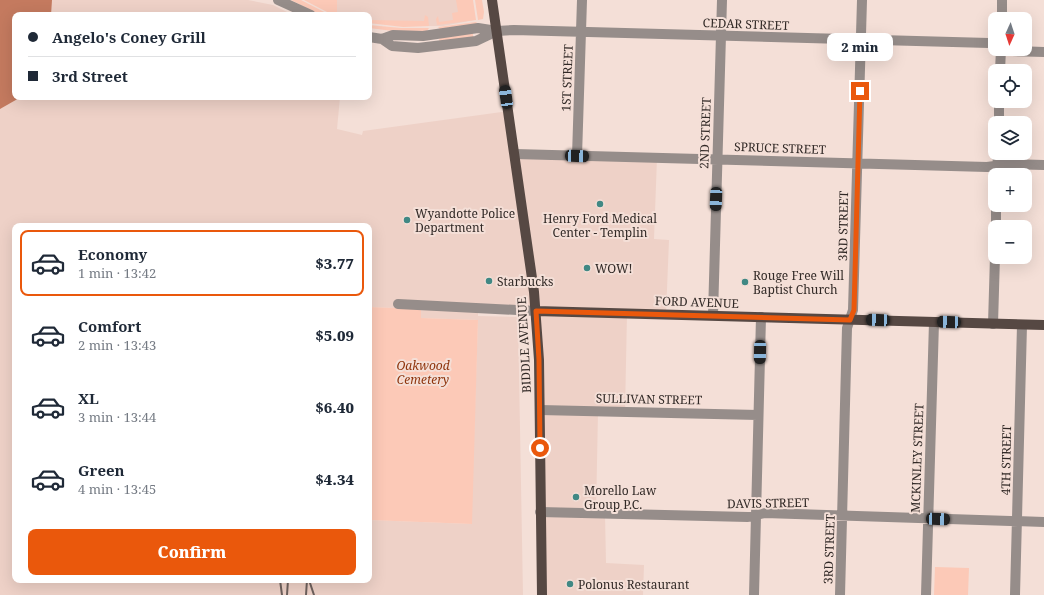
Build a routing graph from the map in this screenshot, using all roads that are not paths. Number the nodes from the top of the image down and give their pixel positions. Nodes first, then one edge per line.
1 (278, 0) edge
2 (492, 0) edge
3 (582, 0) edge
4 (722, 0) edge
5 (862, 0) edge
6 (1002, 0) edge
7 (304, 12) edge
8 (1002, 12) edge
9 (497, 31) junction
10 (581, 32) junction
11 (721, 36) junction
12 (372, 37) edge
13 (861, 40) junction
14 (988, 43) edge
15 (1032, 52) edge
16 (1044, 52) edge
17 (515, 154) junction
18 (577, 156) junction
19 (718, 160) junction
20 (857, 164) junction
21 (1044, 165) edge
22 (988, 168) edge
23 (1001, 168) edge
24 (995, 264) edge
25 (398, 304) dead end
26 (536, 311) junction
27 (713, 315) junction
28 (761, 317) junction
29 (850, 320) junction
30 (934, 322) junction
31 (993, 324) junction
32 (1022, 325) junction
33 (1044, 325) edge
34 (540, 410) junction
35 (758, 414) junction
36 (540, 512) junction
37 (755, 516) junction
38 (843, 516) junction
39 (929, 518) junction
40 (1017, 521) junction
41 (1044, 522) edge
42 (542, 595) edge
43 (754, 595) edge
44 (840, 595) edge
45 (926, 595) edge
46 (1015, 595) edge

1 - 7 street
2 - 9 main road, BIDDLE AVENUE
3 - 10 street, 1ST STREET
4 - 11 street, 2ND STREET
5 - 13 street, 3RD STREET
6 - 8 street
9 - 10 street, CEDAR STREET
9 - 12 street
9 - 17 main road, BIDDLE AVENUE
10 - 11 street, CEDAR STREET
10 - 18 street, 1ST STREET
11 - 13 street, CEDAR STREET
11 - 19 street, 2ND STREET
13 - 14 street, CEDAR STREET
13 - 20 street, 3RD STREET
15 - 16 street
17 - 18 street, SPRUCE STREET
17 - 26 main road, BIDDLE AVENUE
18 - 19 street, SPRUCE STREET
19 - 20 street, SPRUCE STREET
19 - 27 street, 2ND STREET
20 - 22 street, SPRUCE STREET
20 - 29 street, 3RD STREET
21 - 23 street, SPRUCE STREET
24 - 31 street
25 - 26 street, FORD AVENUE
26 - 27 main road, FORD AVENUE
26 - 34 main road, BIDDLE AVENUE
27 - 28 main road, FORD AVENUE
28 - 29 main road, FORD AVENUE
28 - 35 street
29 - 30 main road, FORD AVENUE
29 - 38 street, 3RD STREET
30 - 31 main road, FORD AVENUE
30 - 39 street, MCKINLEY STREET
31 - 32 main road, FORD AVENUE
32 - 33 main road, FORD AVENUE
32 - 40 street, 4TH STREET
34 - 35 street, SULLIVAN STREET
34 - 36 main road, BIDDLE AVENUE
35 - 37 street
36 - 37 street, DAVIS STREET
36 - 42 main road, BIDDLE AVENUE
37 - 38 street, DAVIS STREET
37 - 43 street
38 - 39 street, DAVIS STREET
38 - 44 street, 3RD STREET
39 - 40 street, DAVIS STREET
39 - 45 street, MCKINLEY STREET
40 - 41 street, DAVIS STREET
40 - 46 street, 4TH STREET

